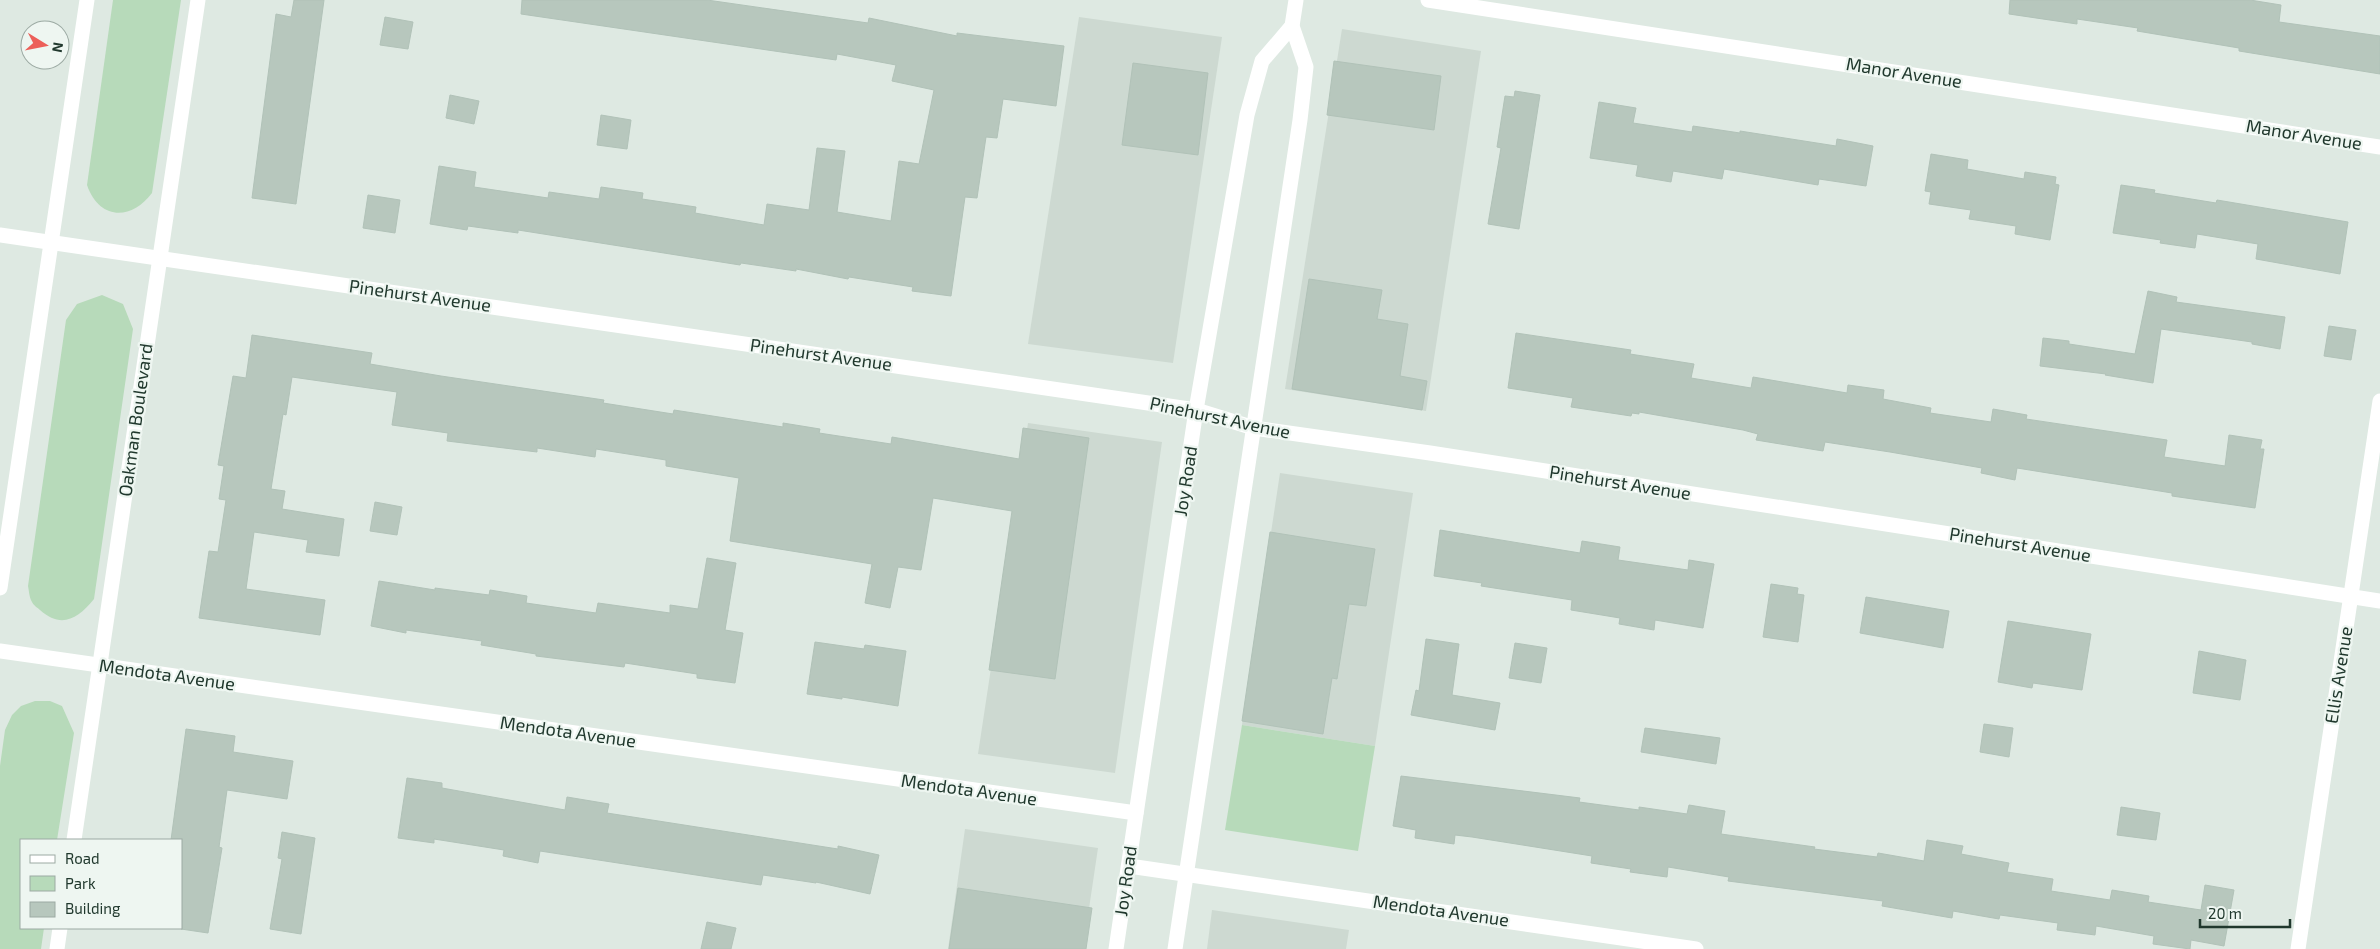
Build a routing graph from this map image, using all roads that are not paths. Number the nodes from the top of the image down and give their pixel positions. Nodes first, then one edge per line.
1 (87, 0) edge
2 (198, 0) edge
3 (1296, 0) edge
4 (1428, 0) edge
5 (1292, 26) junction
6 (2380, 147) edge
7 (0, 235) edge
8 (51, 242) junction
9 (160, 258) junction
10 (2380, 401) edge
11 (1196, 410) junction
12 (1254, 428) junction
13 (0, 588) edge
14 (2351, 596) junction
15 (2380, 601) edge
16 (0, 651) edge
17 (100, 665) junction
18 (1136, 813) junction
19 (74, 839) edge
20 (1129, 866) junction
21 (1186, 873) junction
22 (60, 929) edge
23 (57, 949) edge
24 (1116, 949) edge
25 (1175, 949) edge
26 (1696, 949) edge
27 (2298, 949) edge

1 - 8 street
2 - 9 street, Oakman Boulevard
3 - 5 street
4 - 6 street, Manor Avenue
5 - 11 street, Joy Road
5 - 12 street
7 - 8 street, Pinehurst Avenue
8 - 9 street, Pinehurst Avenue
8 - 13 street
9 - 11 street, Pinehurst Avenue
9 - 17 street, Oakman Boulevard
10 - 14 street, Ellis Avenue
11 - 12 street, Pinehurst Avenue
11 - 18 street, Joy Road
12 - 14 street, Pinehurst Avenue
12 - 21 street
14 - 15 street, Pinehurst Avenue
14 - 27 street, Ellis Avenue
16 - 17 street, Mendota Avenue
17 - 18 street, Mendota Avenue
17 - 19 street, Oakman Boulevard
18 - 20 street, Joy Road
20 - 21 street, Mendota Avenue
20 - 24 street, Joy Road
21 - 25 street
21 - 26 street, Mendota Avenue
22 - 23 street

